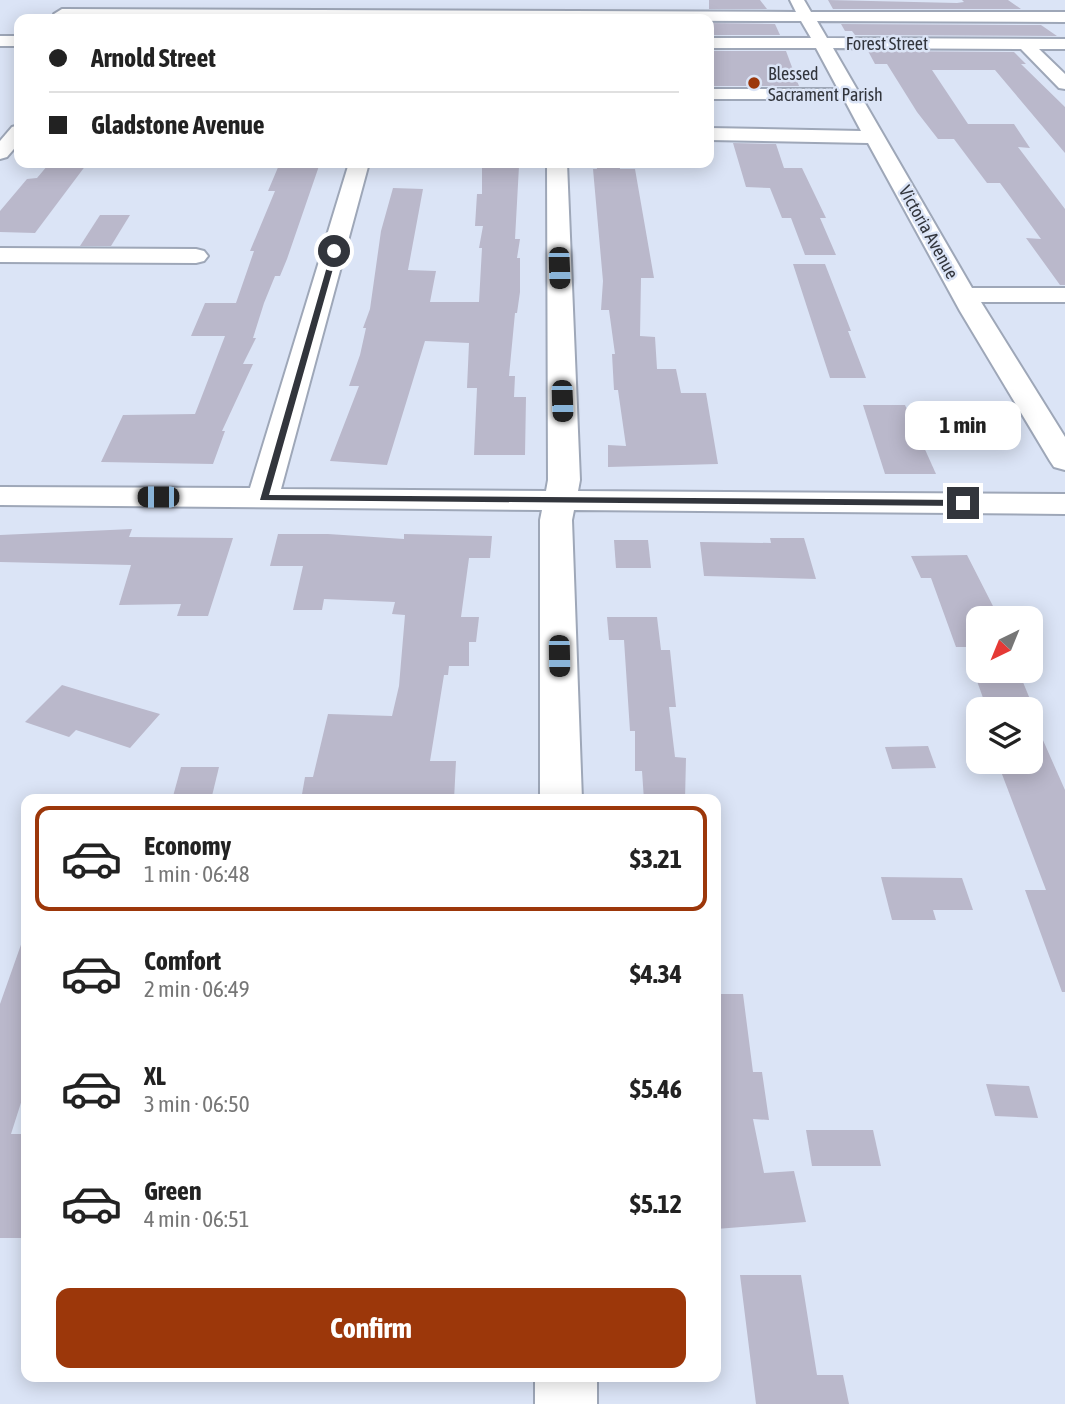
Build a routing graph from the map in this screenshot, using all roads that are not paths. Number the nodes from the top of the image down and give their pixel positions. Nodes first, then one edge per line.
1 (76, 0) edge
2 (797, 0) edge
3 (1039, 0) edge
4 (555, 11) edge
5 (62, 14) edge
6 (307, 14) edge
7 (706, 14) edge
8 (714, 14) edge
9 (807, 16) junction
10 (1062, 19) edge
11 (714, 43) edge
12 (823, 43) junction
13 (1025, 44) junction
14 (1065, 44) edge
15 (1065, 84) edge
16 (714, 94) edge
17 (852, 94) junction
18 (714, 134) edge
19 (14, 137) edge
20 (876, 137) junction
21 (0, 153) edge
22 (358, 168) edge
23 (557, 168) edge
24 (0, 255) edge
25 (196, 256) dead end
26 (964, 295) junction
27 (1065, 295) edge
28 (1065, 460) edge
29 (0, 496) edge
30 (263, 498) junction
31 (560, 501) junction
32 (1065, 504) edge
33 (561, 794) edge
34 (566, 1382) edge
35 (566, 1404) edge

1 - 5 street
2 - 9 street, Victoria Avenue
3 - 10 street
4 - 6 street
4 - 7 street
8 - 9 street
9 - 10 street
9 - 12 street, Victoria Avenue
11 - 12 street, Forest Street
12 - 13 street, Forest Street
12 - 17 street, Victoria Avenue
13 - 14 street, Forest Street
13 - 15 street
16 - 17 street
17 - 20 street, Victoria Avenue
18 - 20 street
19 - 21 street
20 - 26 street, Victoria Avenue
22 - 30 street
23 - 31 street
24 - 25 street
26 - 27 street
26 - 28 street, Victoria Avenue
29 - 30 street
30 - 31 street
31 - 32 street
31 - 33 street
34 - 35 street

